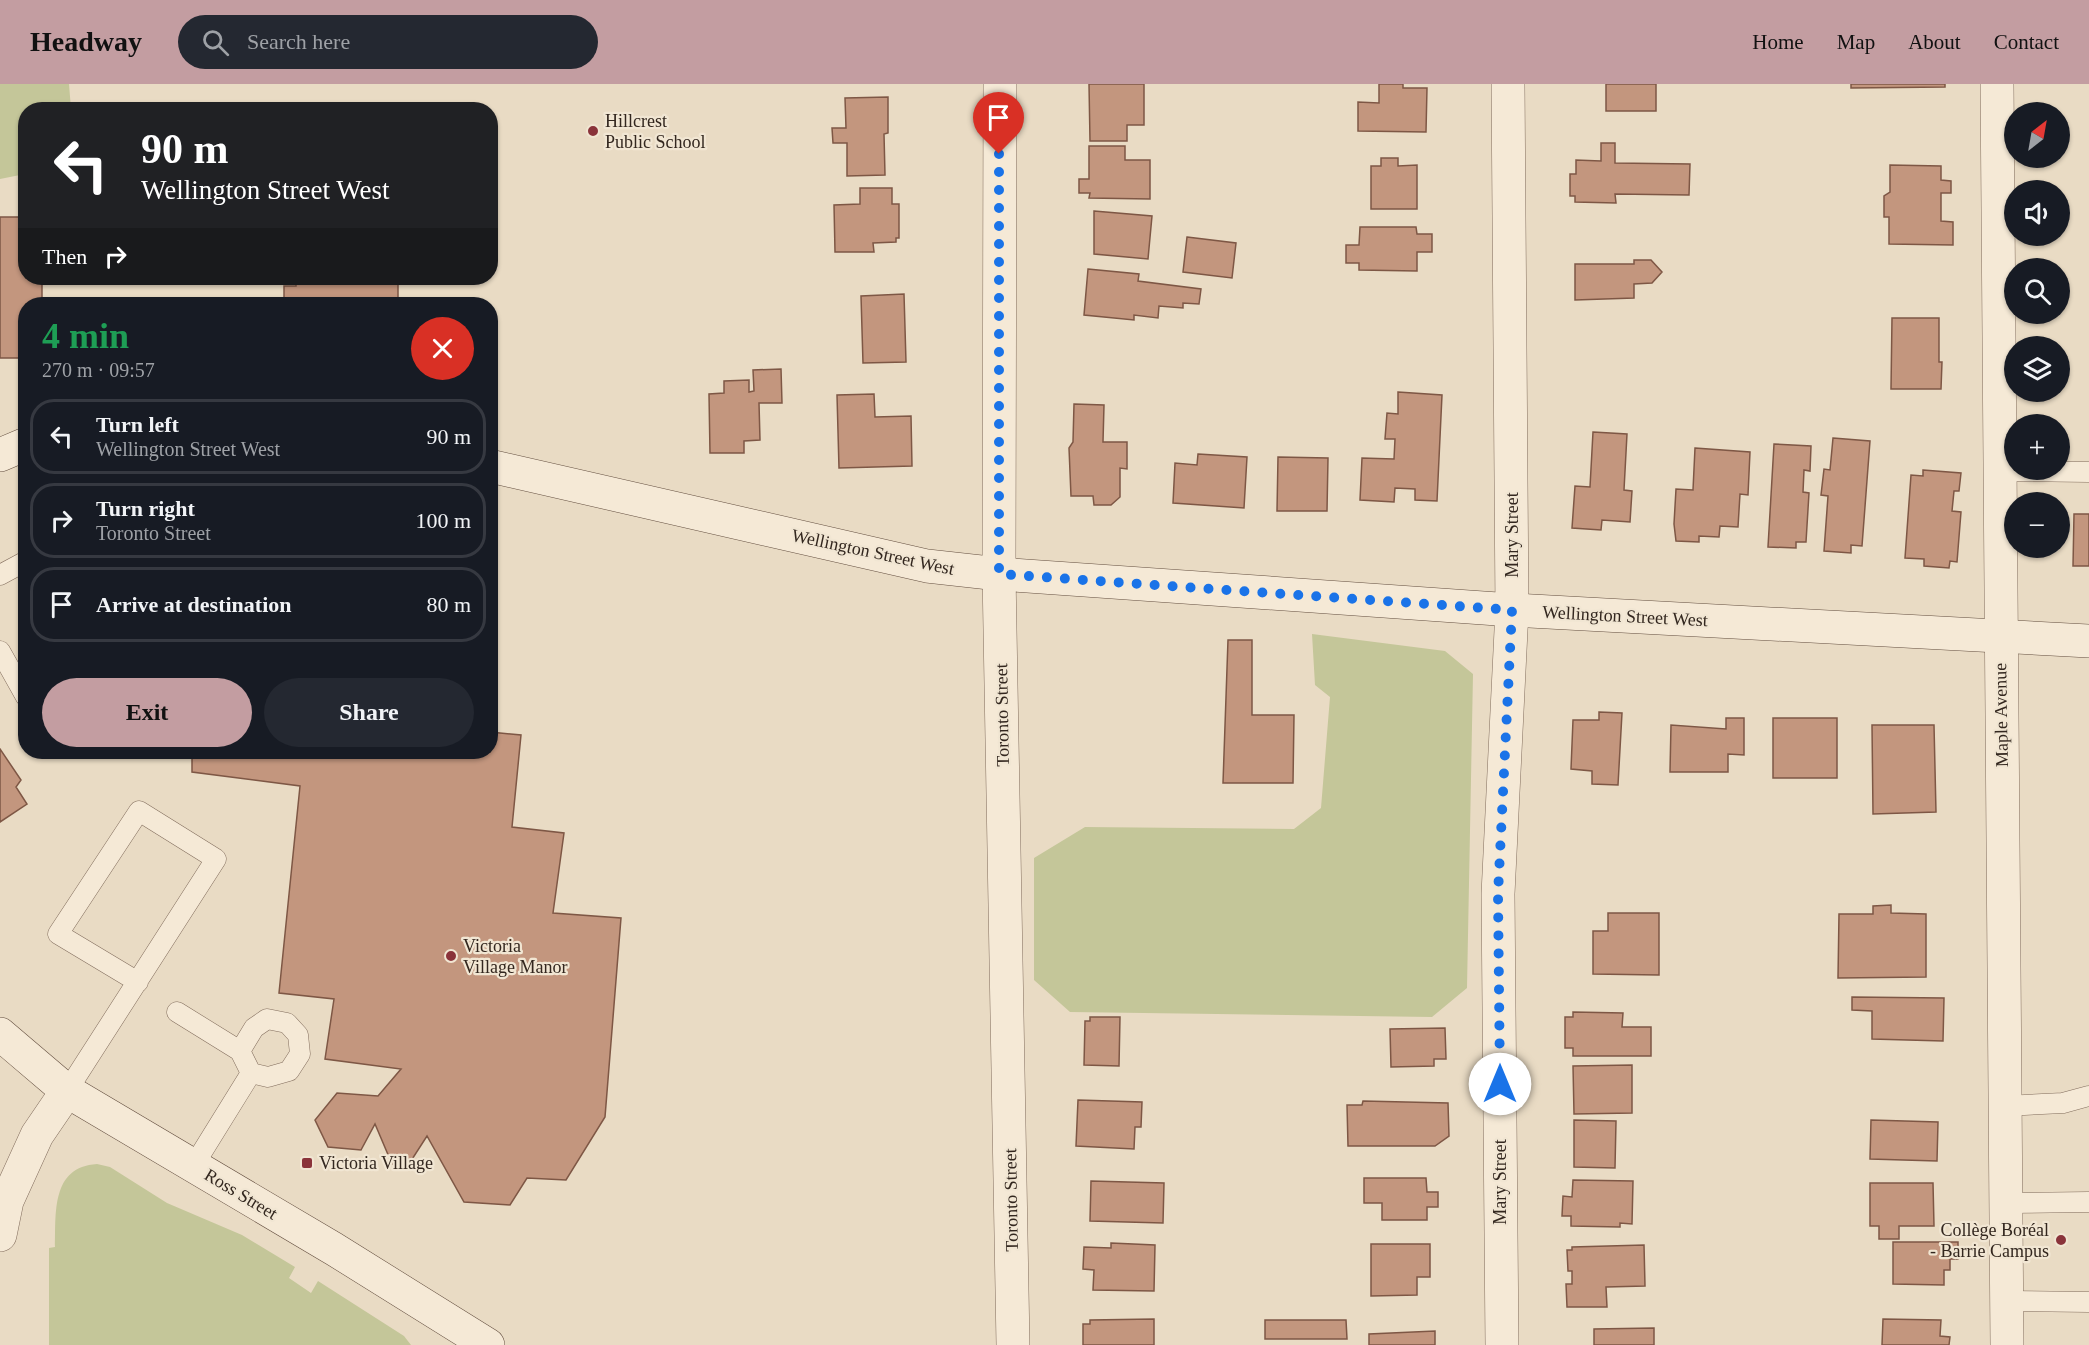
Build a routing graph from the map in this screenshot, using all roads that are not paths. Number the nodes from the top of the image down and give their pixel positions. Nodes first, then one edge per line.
1 (1000, 84) edge
2 (1508, 84) edge
3 (1997, 84) edge
4 (18, 447) edge
5 (0, 455) edge
6 (498, 468) edge
7 (1999, 471) junction
8 (2089, 472) edge
9 (18, 565) edge
10 (999, 574) junction
11 (0, 575) edge
12 (1512, 610) junction
13 (2000, 635) junction
14 (2089, 641) edge
15 (0, 651) edge
16 (18, 683) edge
17 (138, 982) junction
18 (177, 1012) dead end
19 (0, 1034) edge
20 (240, 1051) junction
21 (251, 1073) junction
22 (67, 1091) junction
23 (2089, 1096) edge
24 (2004, 1106) junction
25 (194, 1165) junction
26 (2089, 1202) edge
27 (2006, 1203) junction
28 (0, 1235) edge
29 (2006, 1301) junction
30 (2089, 1302) edge
31 (488, 1345) edge
32 (1013, 1345) edge
33 (1502, 1345) edge
34 (2007, 1345) edge

1 - 10 street, Toronto Street
2 - 12 street, Mary Street
3 - 7 street, Maple Avenue
4 - 5 street
6 - 10 street, Wellington Street West
7 - 8 lane
7 - 13 street, Maple Avenue
9 - 11 lane
10 - 12 street, Wellington Street West
10 - 32 street, Toronto Street
12 - 13 street, Wellington Street West
12 - 33 street, Mary Street
13 - 14 street, Wellington Street West
13 - 24 street, Maple Avenue
15 - 16 lane
17 - 17 lane
17 - 22 lane
18 - 20 lane
19 - 22 street, Ross Street
20 - 21 lane
20 - 21 lane
21 - 25 lane
22 - 25 street, Ross Street
22 - 28 street
23 - 24 lane
24 - 27 street, Maple Avenue
25 - 31 street, Ross Street
26 - 27 lane
27 - 29 street, Maple Avenue
29 - 30 lane
29 - 34 street, Maple Avenue

